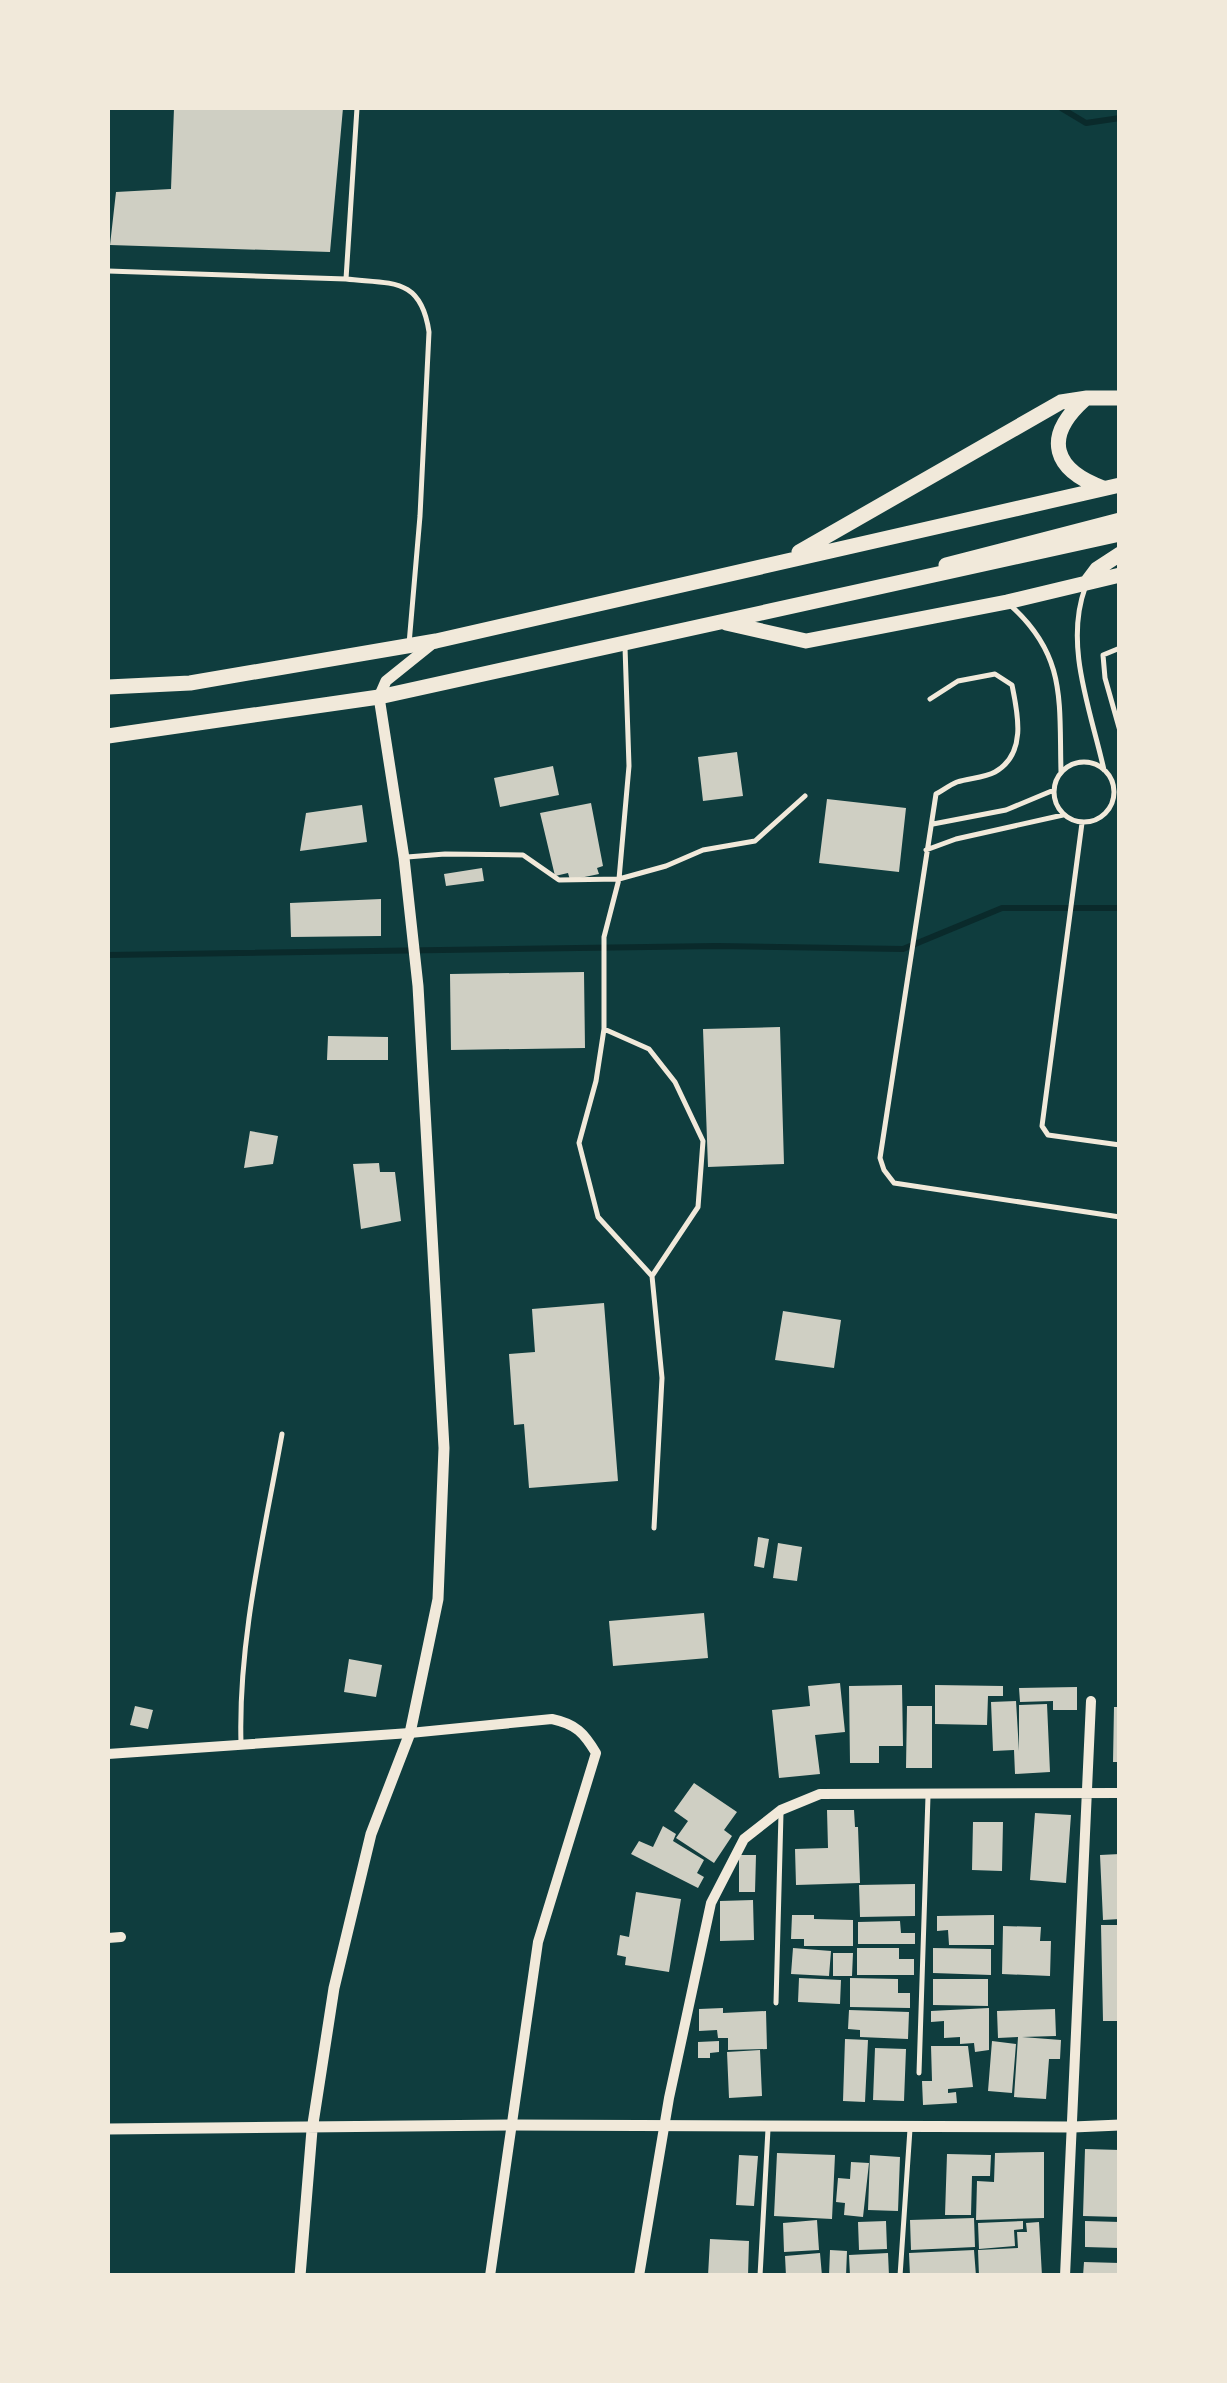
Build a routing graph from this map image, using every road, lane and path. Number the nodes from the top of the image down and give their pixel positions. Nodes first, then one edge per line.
1 (357, 108) edge
2 (108, 271) edge
3 (346, 279) junction
4 (1087, 398) junction
5 (1120, 398) edge
6 (1112, 486) edge
7 (1120, 520) edge
8 (1120, 534) edge
9 (1120, 554) edge
10 (782, 562) junction
11 (1120, 575) edge
12 (1088, 581) junction
13 (905, 582) junction
14 (1007, 602) junction
15 (722, 622) junction
16 (436, 641) junction
17 (624, 644) junction
18 (409, 646) junction
19 (1120, 648) edge
20 (108, 687) edge
21 (379, 697) junction
22 (930, 699) dead end
23 (1120, 731) edge
24 (108, 736) edge
25 (1104, 770) junction
26 (1062, 772) junction
27 (1054, 790) junction
28 (1117, 795) edge
29 (805, 796) dead end
30 (1064, 815) junction
31 (1082, 822) junction
32 (933, 824) junction
33 (926, 850) junction
34 (404, 858) junction
35 (619, 878) junction
36 (604, 1029) junction
37 (1120, 1145) edge
38 (1120, 1217) edge
39 (652, 1276) junction
40 (282, 1434) dead end
41 (654, 1528) dead end
42 (1091, 1700) dead end
43 (410, 1733) junction
44 (241, 1743) junction
45 (108, 1754) edge
46 (1087, 1792) junction
47 (928, 1793) junction
48 (1120, 1793) edge
49 (782, 1810) junction
50 (121, 1937) dead end
51 (108, 1938) edge
52 (776, 2004) dead end
53 (919, 2073) dead end
54 (1120, 2124) edge
55 (512, 2125) junction
56 (768, 2126) junction
57 (910, 2126) junction
58 (664, 2127) junction
59 (1073, 2127) junction
60 (108, 2130) edge
61 (312, 2130) junction
62 (300, 2276) edge
63 (490, 2276) edge
64 (639, 2276) edge
65 (760, 2276) edge
66 (900, 2276) edge
67 (1064, 2276) edge

1 - 3 lane
2 - 3 lane
3 - 18 lane
4 - 5 highway
4 - 6 highway
4 - 10 highway
6 - 10 highway
7 - 13 highway
8 - 13 highway
9 - 12 highway
10 - 16 highway
11 - 12 highway
12 - 14 highway
12 - 25 lane
13 - 15 highway
14 - 15 highway
14 - 26 lane
15 - 17 highway
16 - 18 highway
16 - 21 street
17 - 21 highway
17 - 35 lane
18 - 20 highway
19 - 23 lane
21 - 24 highway
21 - 34 street
22 - 32 lane
25 - 26 lane
25 - 28 lane
26 - 27 lane
27 - 30 lane
27 - 32 lane
28 - 31 lane
29 - 35 lane
30 - 31 lane
30 - 33 lane
31 - 37 lane
32 - 33 lane
33 - 38 lane
34 - 35 lane
34 - 43 street
35 - 36 lane
36 - 39 lane
36 - 39 lane
39 - 41 lane
40 - 44 lane
42 - 46 street
43 - 44 street
43 - 55 street
43 - 61 street
44 - 45 street
46 - 47 street
46 - 48 street
46 - 59 street
47 - 49 street
47 - 53 lane
49 - 52 lane
49 - 58 street
50 - 51 street
54 - 59 street
55 - 58 street
55 - 61 street
55 - 63 street
56 - 57 street
56 - 58 street
56 - 65 lane
57 - 59 street
57 - 66 lane
58 - 64 street
59 - 67 street
60 - 61 street
61 - 62 street

